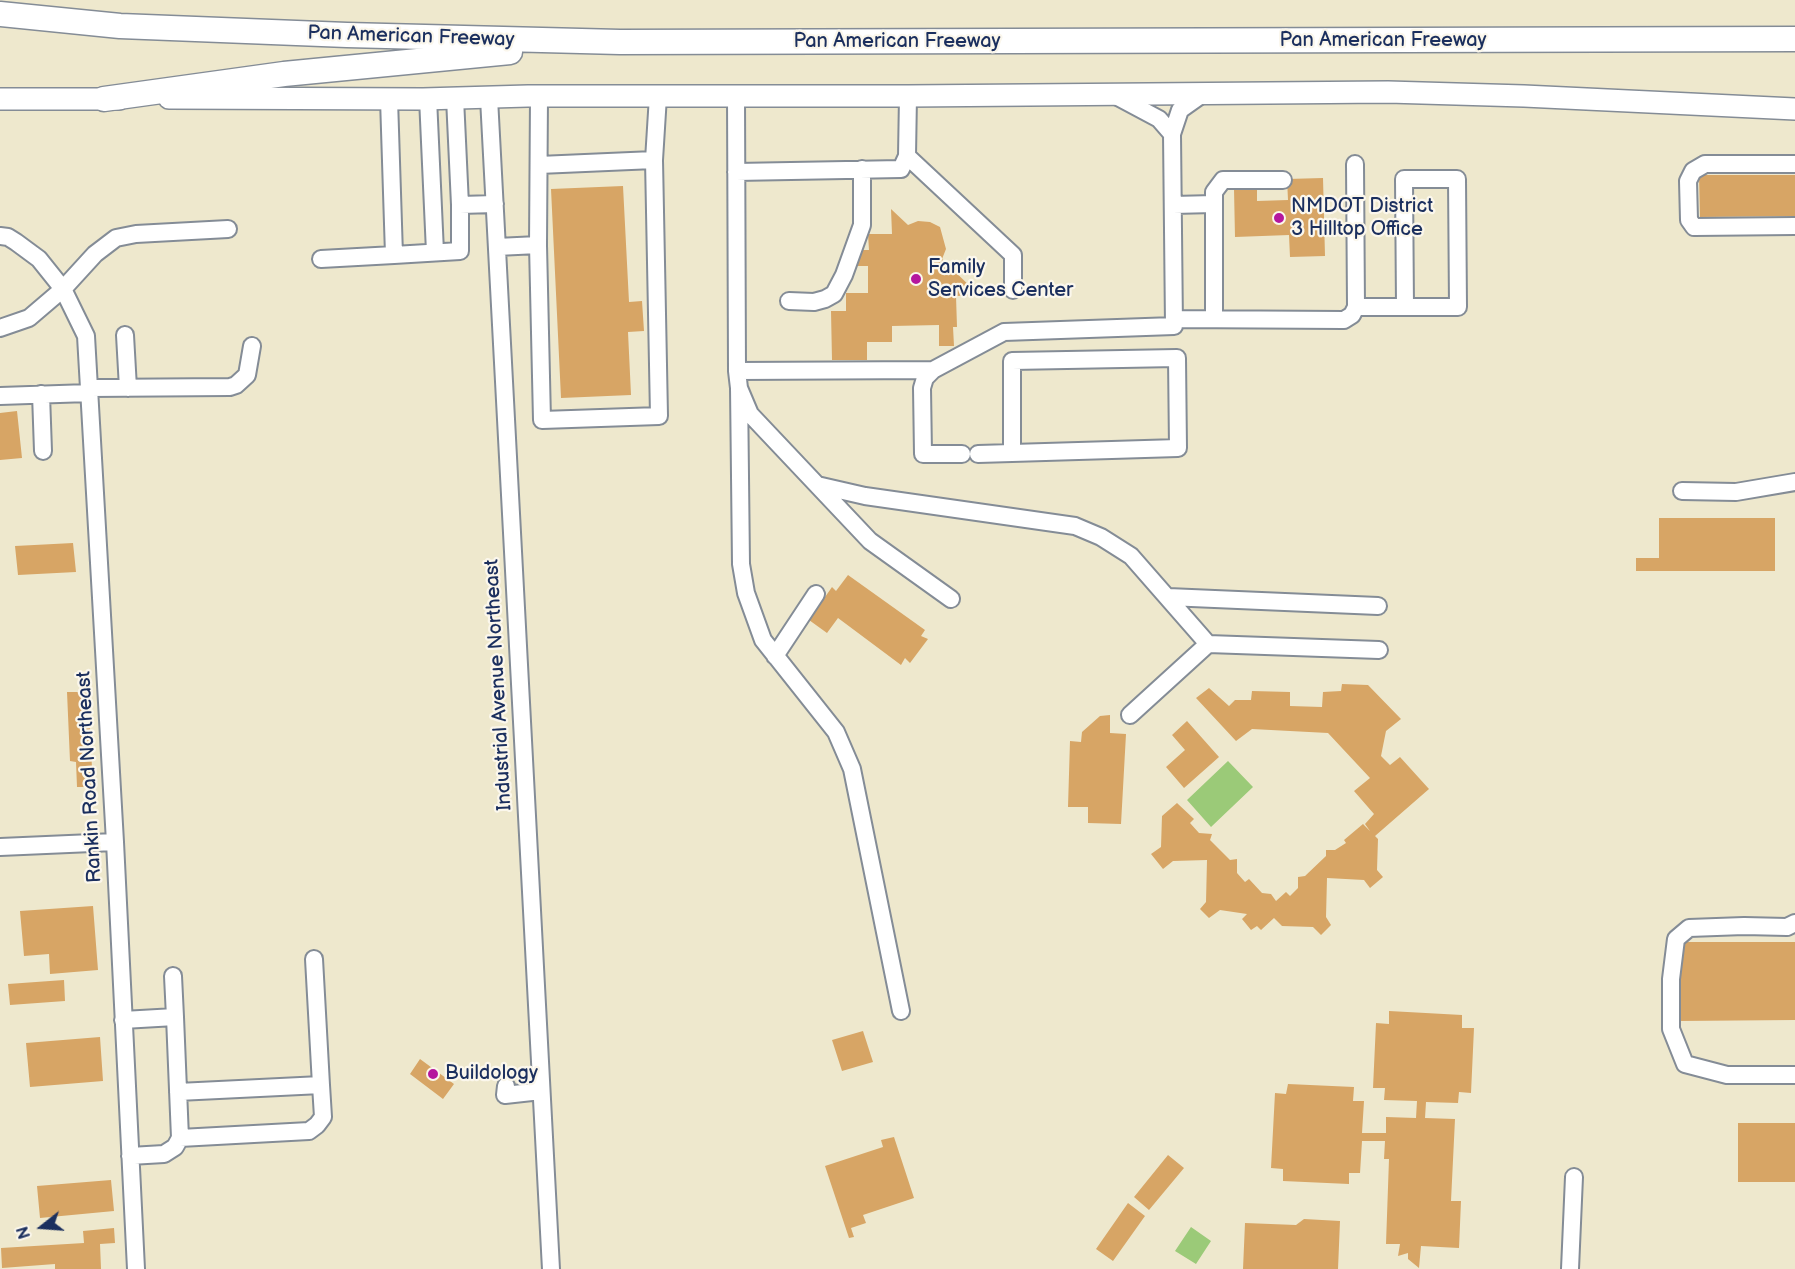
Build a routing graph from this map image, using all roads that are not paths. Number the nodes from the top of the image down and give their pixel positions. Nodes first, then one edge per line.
1 (0, 14) edge
2 (1795, 39) edge
3 (620, 42) junction
4 (1112, 93) junction
5 (1204, 93) junction
6 (736, 95) junction
7 (657, 96) junction
8 (908, 96) junction
9 (539, 97) junction
10 (428, 98) junction
11 (455, 98) junction
12 (489, 98) junction
13 (0, 99) edge
14 (104, 99) junction
15 (389, 99) junction
16 (1795, 109) edge
17 (1172, 134) junction
18 (907, 156) junction
19 (654, 160) junction
20 (1355, 164) dead end
21 (1795, 164) edge
22 (539, 165) junction
23 (862, 169) junction
24 (736, 172) junction
25 (1283, 180) dead end
26 (495, 204) junction
27 (1214, 204) junction
28 (460, 205) junction
29 (1173, 205) junction
30 (1795, 226) edge
31 (228, 229) dead end
32 (0, 236) edge
33 (538, 245) junction
34 (497, 247) junction
35 (435, 252) junction
36 (394, 255) junction
37 (321, 259) dead end
38 (63, 289) junction
39 (1013, 290) dead end
40 (789, 302) dead end
41 (1356, 307) junction
42 (1405, 308) junction
43 (1174, 319) junction
44 (1214, 319) junction
45 (0, 328) edge
46 (125, 335) dead end
47 (252, 346) dead end
48 (933, 370) junction
49 (737, 371) junction
50 (128, 388) junction
51 (739, 388) junction
52 (89, 391) junction
53 (40, 394) junction
54 (0, 396) edge
55 (43, 451) dead end
56 (1012, 453) junction
57 (1795, 482) edge
58 (816, 484) junction
59 (1682, 491) dead end
60 (816, 594) dead end
61 (1168, 597) junction
62 (951, 599) dead end
63 (1378, 606) dead end
64 (1208, 644) junction
65 (1379, 650) dead end
66 (775, 656) junction
67 (1130, 715) dead end
68 (115, 842) junction
69 (0, 847) edge
70 (1795, 923) edge
71 (314, 959) dead end
72 (173, 976) dead end
73 (901, 1011) dead end
74 (175, 1017) junction
75 (123, 1020) junction
76 (1795, 1075) edge
77 (321, 1085) junction
78 (506, 1086) dead end
79 (541, 1091) junction
80 (178, 1092) junction
81 (180, 1138) junction
82 (130, 1156) junction
83 (1574, 1177) dead end
84 (136, 1269) edge
85 (550, 1269) edge
86 (1570, 1269) edge

1 - 3 highway, Pan American Freeway
2 - 3 highway, Pan American Freeway
3 - 14 highway
4 - 5 main road
4 - 8 main road
4 - 17 street
5 - 16 main road
5 - 17 street
6 - 7 main road
6 - 8 main road
6 - 24 street
7 - 9 main road
7 - 19 street
8 - 18 street
9 - 12 main road
9 - 22 street
10 - 11 main road
10 - 15 main road
10 - 35 street
11 - 12 main road
11 - 28 street
12 - 26 street, Industrial Avenue Northeast
13 - 14 main road
14 - 15 main road
15 - 36 street
17 - 29 street
18 - 23 street
18 - 39 street
19 - 22 street
19 - 33 street
20 - 41 street
21 - 30 street
22 - 33 street
23 - 24 street
23 - 40 street
24 - 49 street
25 - 27 street
26 - 28 street
26 - 34 street, Industrial Avenue Northeast
27 - 29 street
27 - 44 street
28 - 35 street
29 - 43 street
31 - 38 street
32 - 38 street, Rankin Road Northeast
33 - 34 street
34 - 79 street, Industrial Avenue Northeast
35 - 36 street
36 - 37 street
38 - 45 street
38 - 52 street, Rankin Road Northeast
41 - 42 street
41 - 44 street
42 - 42 street
43 - 44 street
43 - 48 street
46 - 50 street
47 - 50 street
48 - 49 street
48 - 56 street
49 - 51 street
50 - 52 street
51 - 58 street
51 - 66 street
52 - 53 street
52 - 68 street, Rankin Road Northeast
53 - 54 street
53 - 55 street
56 - 56 street
57 - 59 street
58 - 61 street
58 - 62 street
60 - 66 street
61 - 63 street
61 - 64 street
64 - 65 street
64 - 67 street
66 - 73 street
68 - 69 street
68 - 75 street, Rankin Road Northeast
70 - 76 street
71 - 77 street
72 - 74 street
74 - 75 street
74 - 80 street
75 - 82 street, Rankin Road Northeast
77 - 80 street
77 - 81 street
78 - 79 street
79 - 85 street, Industrial Avenue Northeast
80 - 81 street
81 - 82 street
82 - 84 street, Rankin Road Northeast
83 - 86 street

